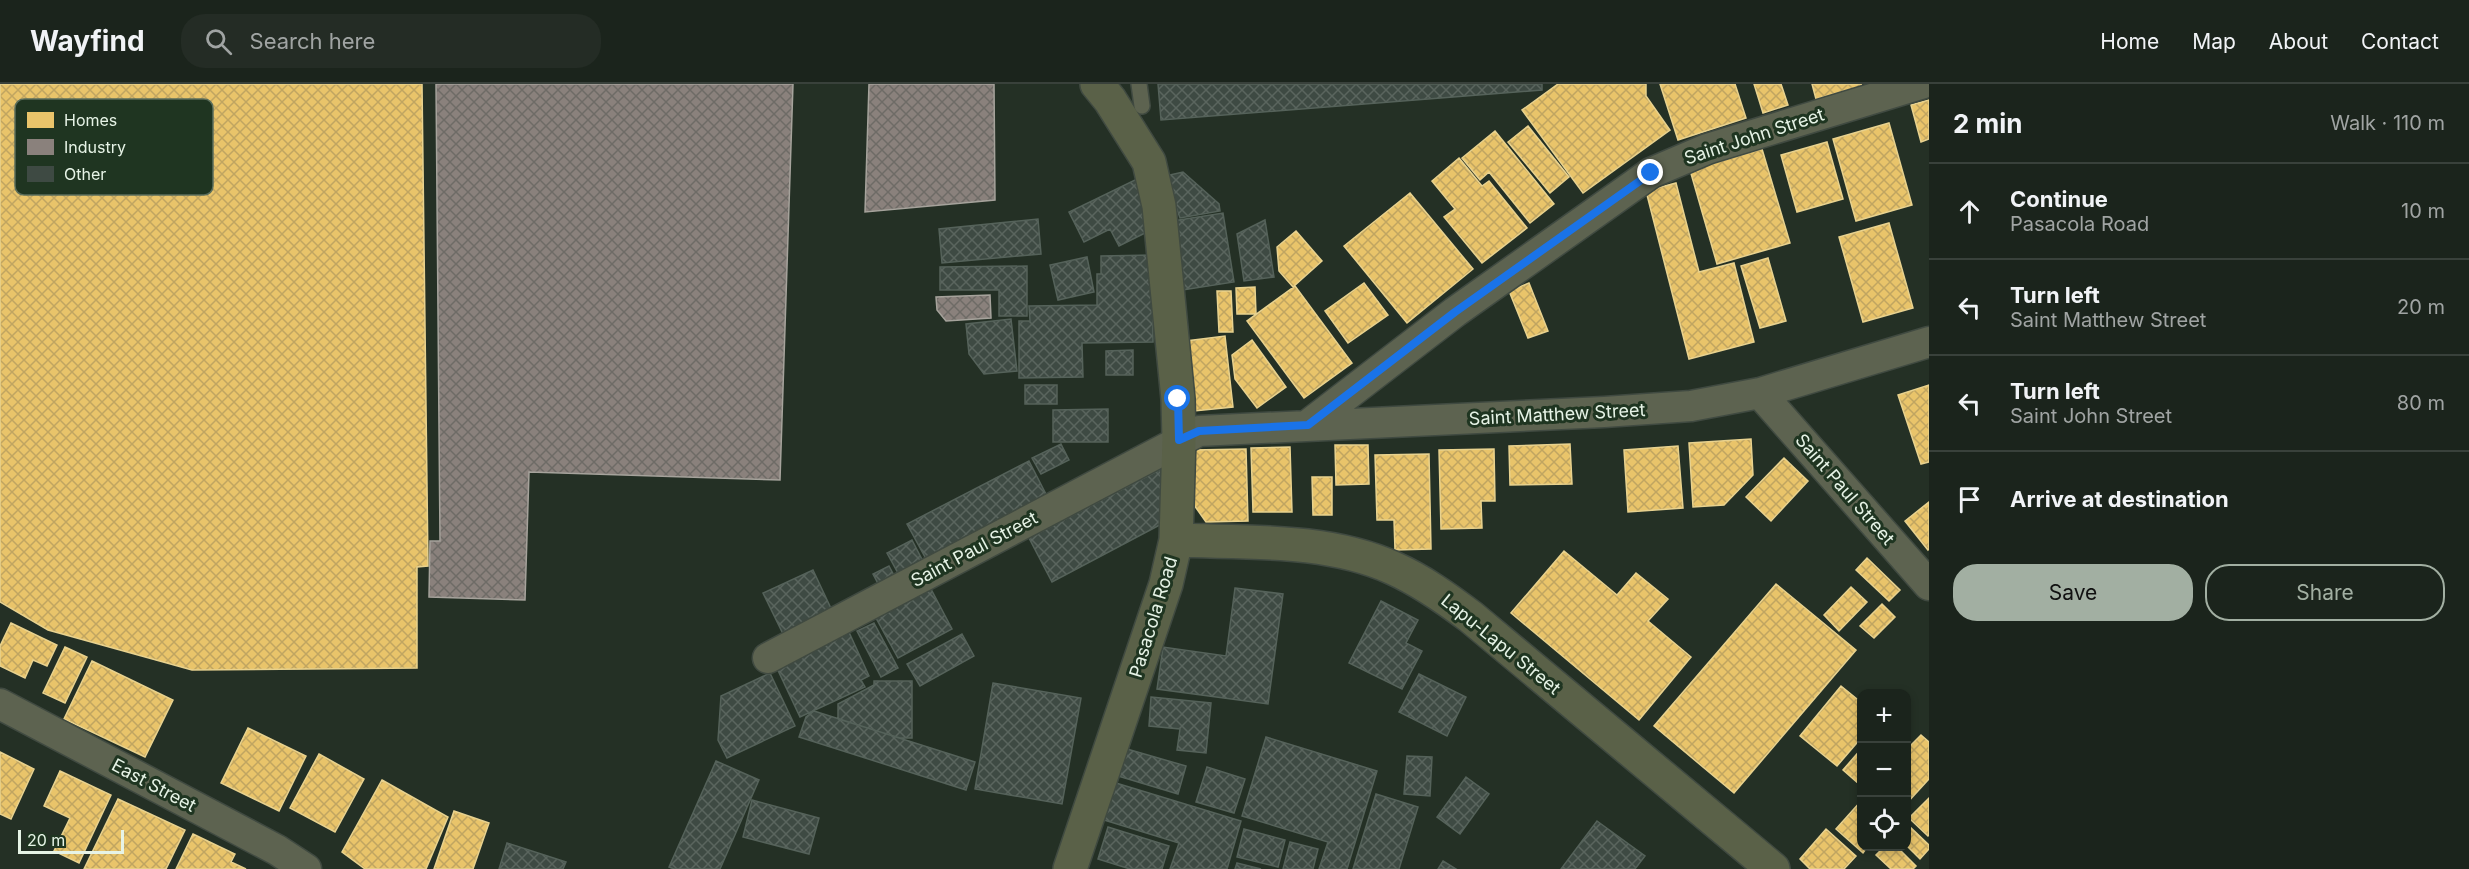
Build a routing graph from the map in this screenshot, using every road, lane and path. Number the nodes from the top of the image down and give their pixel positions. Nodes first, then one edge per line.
1 (1097, 84) edge
2 (1139, 84) edge
3 (1921, 84) edge
4 (1142, 106) dead end
5 (1929, 342) edge
6 (1760, 393) junction
7 (1308, 425) junction
8 (1179, 440) junction
9 (1176, 540) junction
10 (1929, 585) edge
11 (768, 658) dead end
12 (0, 704) edge
13 (306, 869) edge
14 (1070, 869) edge
15 (1773, 869) edge

1 - 8 street, Pasacola Road
2 - 4 lane
3 - 7 street, Saint John Street
5 - 6 street, Saint Matthew Street
6 - 7 street, Saint Matthew Street
6 - 10 street, Saint Paul Street
7 - 8 street, Saint Matthew Street
8 - 9 street, Pasacola Road
8 - 11 street, Saint Paul Street
9 - 14 street, Pasacola Road
9 - 15 street, Lapu-Lapu Street
12 - 13 street, East Street

